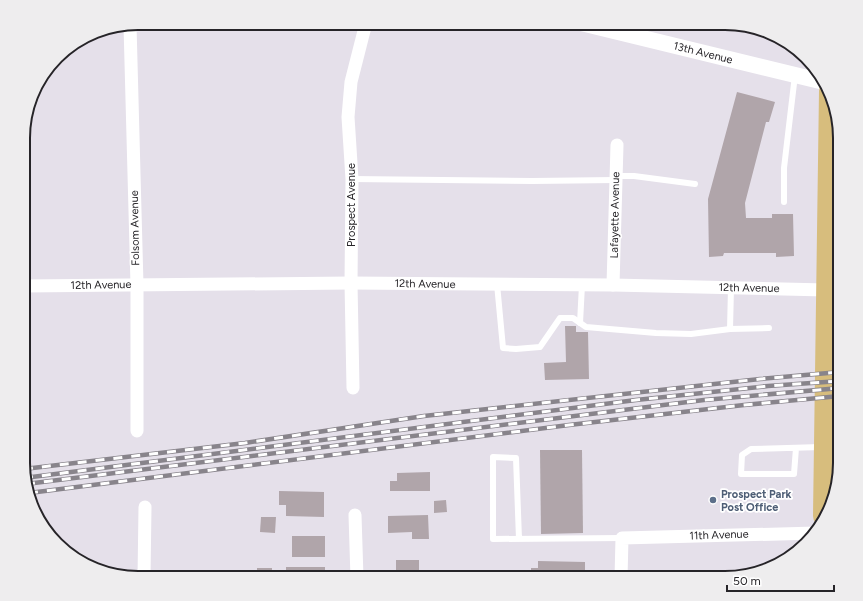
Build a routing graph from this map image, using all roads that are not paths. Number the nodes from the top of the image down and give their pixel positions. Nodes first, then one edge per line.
1 (130, 30) edge
2 (364, 30) edge
3 (610, 30) edge
4 (795, 75) junction
5 (816, 80) edge
6 (829, 111) edge
7 (617, 145) dead end
8 (616, 178) junction
9 (352, 179) junction
10 (695, 184) dead end
11 (784, 202) dead end
12 (351, 283) junction
13 (497, 284) junction
14 (137, 285) junction
15 (582, 285) junction
16 (613, 285) junction
17 (30, 286) edge
18 (731, 288) junction
19 (826, 290) junction
20 (832, 309) edge
21 (580, 323) junction
22 (769, 328) dead end
23 (730, 329) junction
24 (353, 388) dead end
25 (137, 431) dead end
26 (823, 447) junction
27 (796, 448) junction
28 (831, 467) edge
29 (825, 503) edge
30 (144, 507) dead end
31 (355, 515) dead end
32 (807, 533) edge
33 (622, 538) junction
34 (519, 539) junction
35 (144, 571) edge
36 (356, 571) edge
37 (621, 571) edge

1 - 14 street, Folsom Avenue
2 - 9 street, Prospect Avenue
3 - 4 street, 13th Avenue
4 - 5 street, 13th Avenue
4 - 11 lane
6 - 19 main road
7 - 8 street, Lafayette Avenue
8 - 9 lane
8 - 10 lane
8 - 16 street, Lafayette Avenue
9 - 12 street, Prospect Avenue
12 - 13 street, 12th Avenue
12 - 14 street, 12th Avenue
12 - 24 street, Prospect Avenue
13 - 15 street, 12th Avenue
13 - 21 lane
14 - 17 street, 12th Avenue
14 - 25 street, Folsom Avenue
15 - 16 street, 12th Avenue
15 - 21 lane
16 - 18 street, 12th Avenue
18 - 19 street, 12th Avenue
18 - 23 lane
19 - 20 main road
20 - 26 main road
21 - 23 lane
22 - 23 lane
26 - 27 lane
26 - 28 main road
27 - 27 lane
28 - 29 main road
30 - 35 street
31 - 36 street
32 - 33 street, 11th Avenue
33 - 34 lane
33 - 37 street
34 - 34 lane

